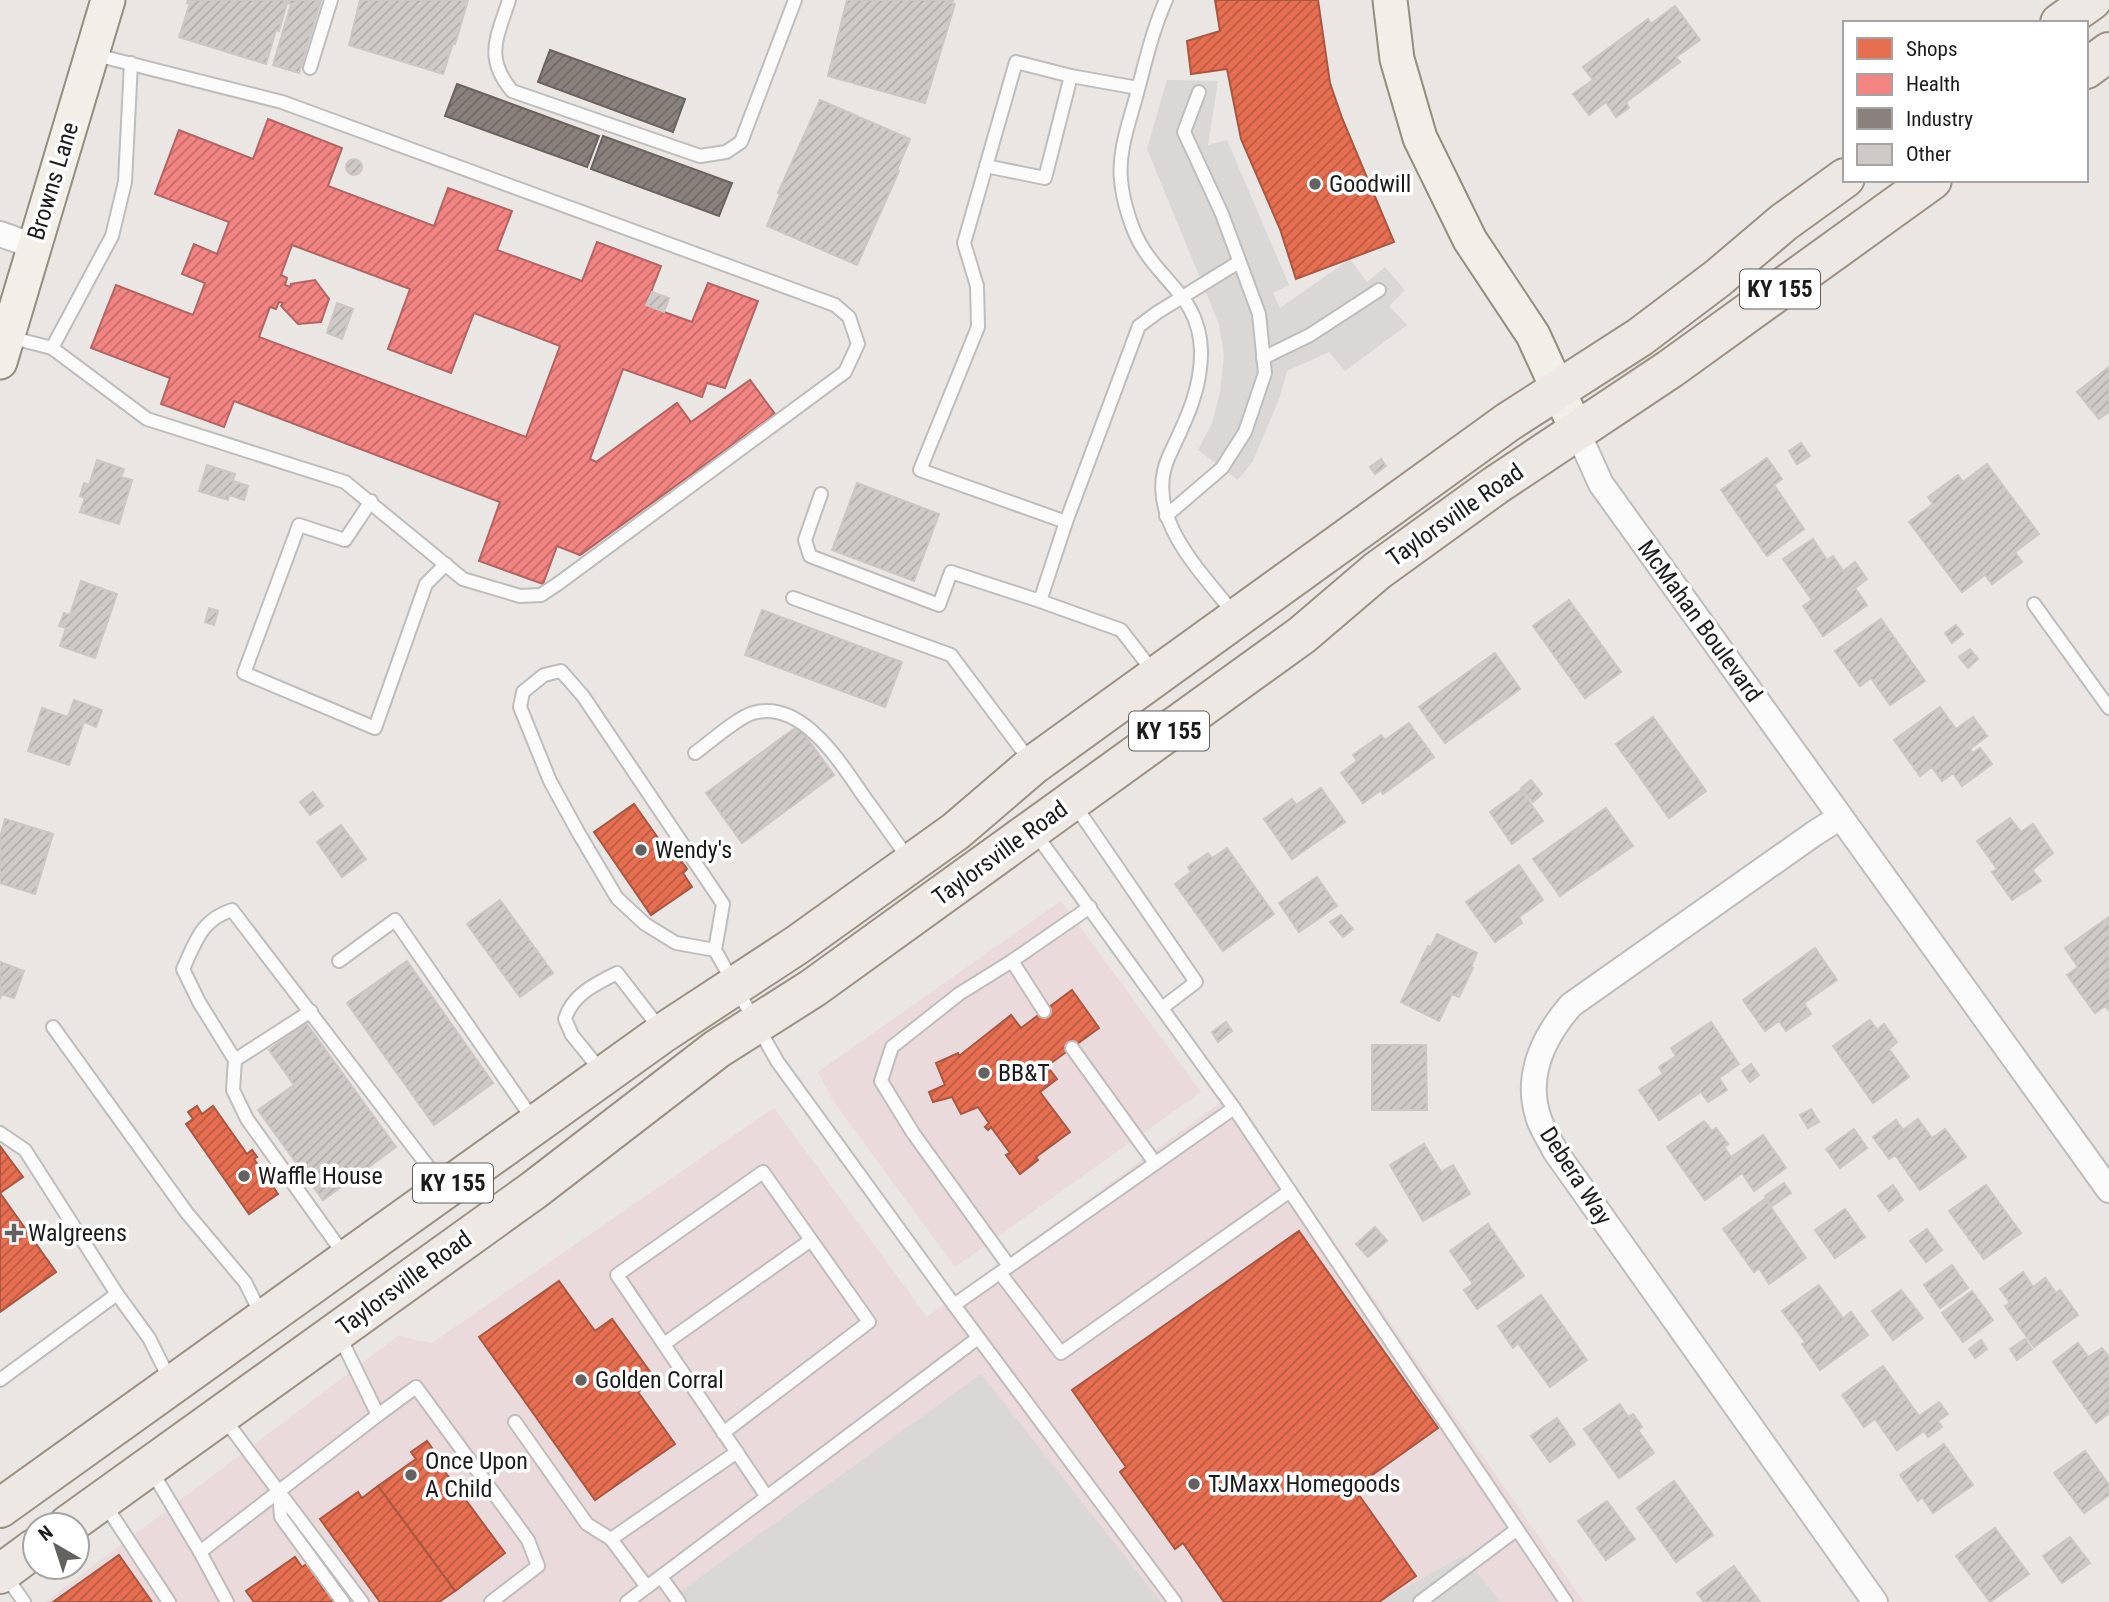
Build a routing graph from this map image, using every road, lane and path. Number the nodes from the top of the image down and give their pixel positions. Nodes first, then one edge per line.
1 (108, 0) edge
2 (331, 0) edge
3 (509, 0) edge
4 (795, 0) edge
5 (1166, 0) edge
6 (1390, 0) edge
7 (2092, 0) edge
8 (2063, 21) edge
9 (2109, 52) edge
10 (92, 54) junction
11 (131, 63) junction
12 (310, 68) dead end
13 (2088, 68) edge
14 (1071, 76) junction
15 (1138, 88) junction
16 (1199, 92) dead end
17 (986, 166) junction
18 (1843, 179) edge
19 (1928, 182) edge
20 (0, 234) edge
21 (34, 246) junction
22 (1239, 262) junction
23 (1379, 290) dead end
24 (1184, 296) junction
25 (52, 348) junction
26 (4, 349) edge
27 (1264, 358) junction
28 (1558, 390) junction
29 (1577, 431) junction
30 (821, 494) dead end
31 (371, 501) junction
32 (1166, 516) junction
33 (1066, 522) junction
34 (446, 565) junction
35 (793, 598) dead end
36 (1040, 601) junction
37 (2034, 604) dead end
38 (1238, 618) junction
39 (1156, 676) junction
40 (2109, 708) edge
41 (695, 753) dead end
42 (1033, 765) junction
43 (1072, 801) junction
44 (1839, 818) junction
45 (1032, 829) junction
46 (911, 862) junction
47 (1090, 907) junction
48 (715, 950) junction
49 (339, 961) dead end
50 (1012, 961) junction
51 (737, 985) junction
52 (1162, 1008) junction
53 (311, 1011) junction
54 (1044, 1011) dead end
55 (757, 1023) junction
56 (53, 1027) dead end
57 (663, 1033) junction
58 (1072, 1048) dead end
59 (235, 1060) junction
60 (604, 1075) junction
61 (1234, 1108) junction
62 (536, 1124) junction
63 (0, 1133) edge
64 (1155, 1163) junction
65 (2106, 1179) edge
66 (446, 1189) junction
67 (1290, 1191) junction
68 (811, 1240) junction
69 (347, 1259) junction
70 (1005, 1269) junction
71 (117, 1294) junction
72 (954, 1305) junction
73 (264, 1319) junction
74 (337, 1331) junction
75 (978, 1338) junction
76 (664, 1344) junction
77 (0, 1380) edge
78 (173, 1385) junction
79 (222, 1415) junction
80 (378, 1415) junction
81 (515, 1422) dead end
82 (723, 1433) junction
83 (737, 1452) junction
84 (149, 1466) junction
85 (278, 1492) junction
86 (767, 1497) junction
87 (102, 1501) junction
88 (0, 1508) edge
89 (88, 1511) edge
90 (1516, 1530) junction
91 (611, 1539) junction
92 (200, 1552) junction
93 (21, 1566) edge
94 (661, 1577) junction
95 (9, 1582) edge
96 (647, 1587) junction
97 (169, 1602) edge
98 (226, 1602) edge
99 (343, 1602) edge
100 (362, 1602) edge
101 (491, 1602) edge
102 (627, 1602) edge
103 (679, 1602) edge
104 (1175, 1602) edge
105 (1419, 1602) edge
106 (1566, 1602) edge
107 (1875, 1602) edge

1 - 10 street, Browns Lane
2 - 12 lane
3 - 4 lane
5 - 15 lane
6 - 28 street, McMahan Boulevard
7 - 8 main road
9 - 13 main road
10 - 11 lane
10 - 21 street, Browns Lane
11 - 25 lane
11 - 34 lane
14 - 15 lane
14 - 17 lane
14 - 17 lane
15 - 24 lane
16 - 22 lane
17 - 33 lane
18 - 28 main road, Taylorsville Road / KY 155
19 - 29 main road, Taylorsville Road / KY 155
20 - 21 street
21 - 26 street, Browns Lane
22 - 24 lane
22 - 27 lane
23 - 27 lane
24 - 32 lane
24 - 33 lane
25 - 26 lane
25 - 31 lane
27 - 32 lane
28 - 29 street, McMahan Boulevard
28 - 38 main road, Taylorsville Road / KY 155
29 - 43 main road, Taylorsville Road / KY 155
29 - 44 street, McMahan Boulevard
30 - 36 lane
31 - 34 lane
31 - 34 lane
32 - 38 lane
33 - 36 lane
35 - 42 lane
36 - 39 lane
37 - 40 lane
38 - 39 main road, Taylorsville Road / KY 155
39 - 42 main road, Taylorsville Road / KY 155
41 - 46 lane
42 - 46 main road, Taylorsville Road / KY 155
43 - 45 main road, Taylorsville Road / KY 155
43 - 52 lane
44 - 65 street, McMahan Boulevard
44 - 107 street, Debera Way
45 - 47 lane
45 - 55 main road, Taylorsville Road / KY 155
46 - 51 main road, Taylorsville Road / KY 155
47 - 50 lane
47 - 52 lane
48 - 48 lane
48 - 51 lane
49 - 62 lane
50 - 54 lane
50 - 70 lane
51 - 55 lane
51 - 57 main road, Taylorsville Road / KY 155
52 - 61 lane
53 - 59 lane
53 - 59 lane
53 - 66 lane
55 - 72 lane
55 - 74 main road, Taylorsville Road / KY 155
56 - 73 lane
57 - 60 main road, Taylorsville Road / KY 155
57 - 60 lane
58 - 64 lane
59 - 69 lane
60 - 62 main road, Taylorsville Road / KY 155
61 - 64 lane
61 - 67 lane
62 - 66 main road, Taylorsville Road / KY 155
63 - 71 lane
64 - 70 lane
66 - 69 main road, Taylorsville Road / KY 155
67 - 70 lane
67 - 90 lane
68 - 76 lane
68 - 76 lane
68 - 82 lane
69 - 73 main road, Taylorsville Road / KY 155
70 - 72 lane
71 - 77 lane
71 - 78 lane
72 - 75 lane
73 - 78 main road, Taylorsville Road / KY 155
74 - 79 main road, Taylorsville Road / KY 155
74 - 80 lane
75 - 86 lane
75 - 104 lane
76 - 82 lane
78 - 88 main road, Taylorsville Road / KY 155
79 - 84 main road, Taylorsville Road / KY 155
79 - 85 lane
80 - 85 lane
80 - 101 lane
81 - 91 lane
82 - 83 lane
83 - 86 lane
83 - 91 lane
84 - 87 main road, Taylorsville Road / KY 155
84 - 92 lane
85 - 92 lane
85 - 99 lane
85 - 100 lane
86 - 94 lane
87 - 89 main road, Taylorsville Road / KY 155
87 - 97 lane
90 - 105 lane
90 - 106 lane
91 - 96 lane
92 - 98 lane
93 - 95 main road
94 - 96 lane
94 - 103 lane
96 - 102 lane

